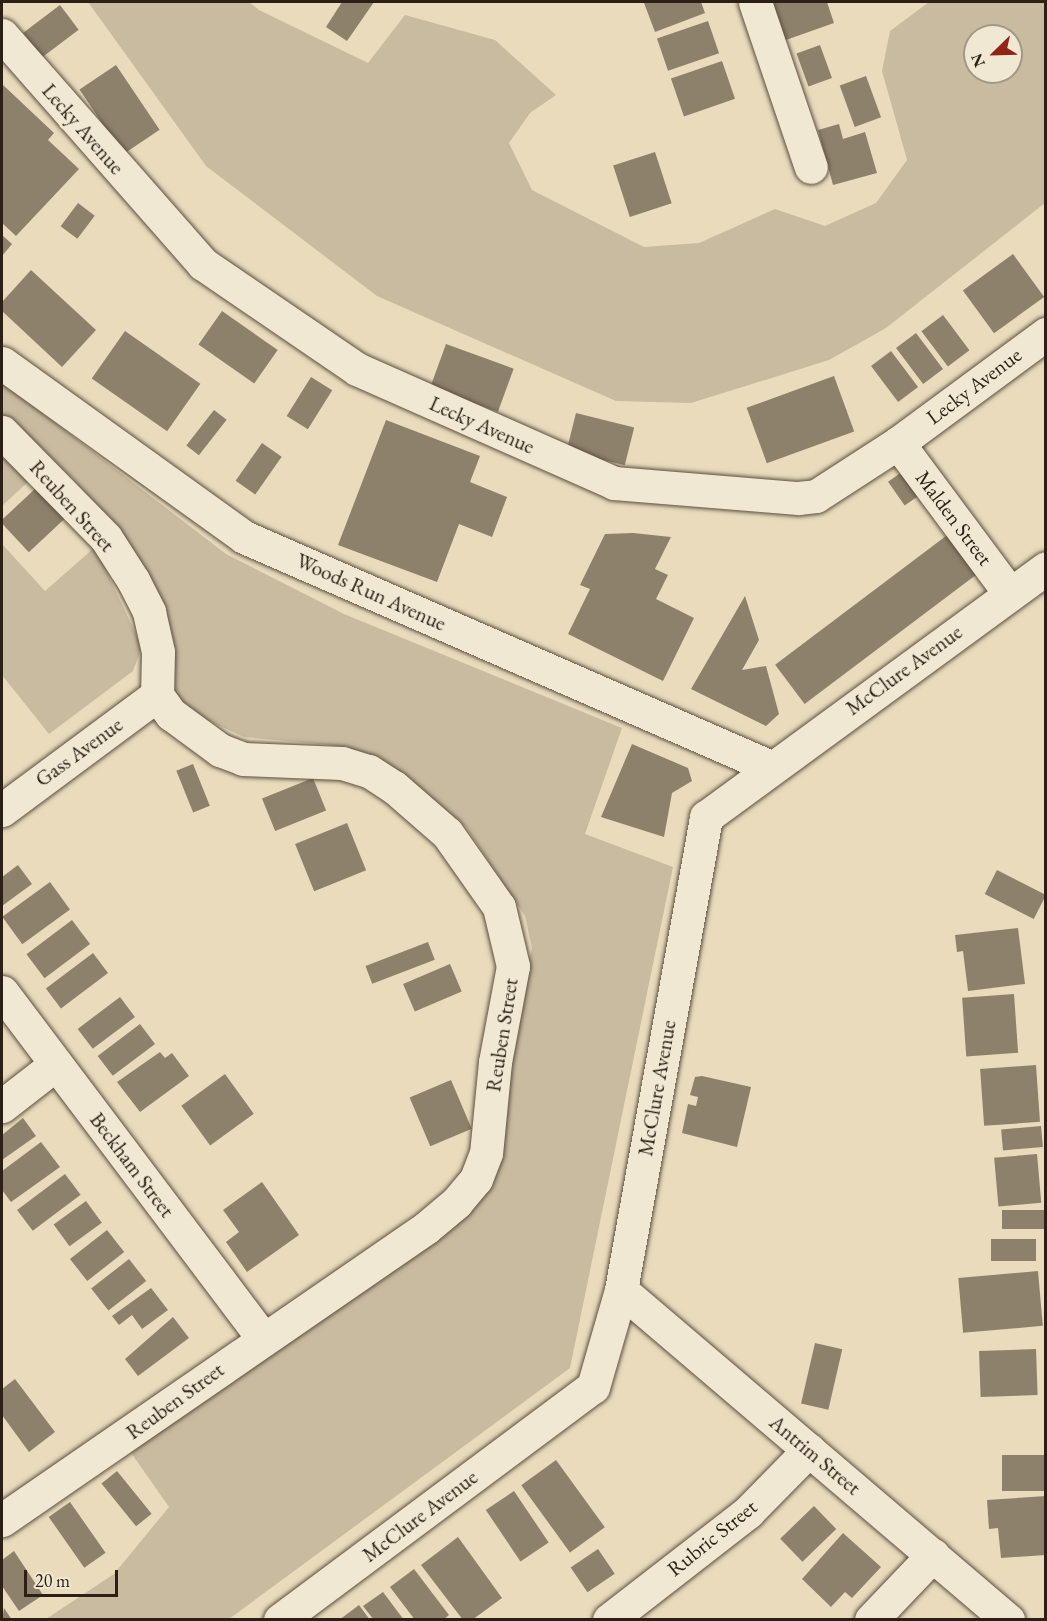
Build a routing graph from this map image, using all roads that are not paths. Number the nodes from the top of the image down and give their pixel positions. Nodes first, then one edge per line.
1 (755, 2) edge
2 (2, 35) edge
3 (811, 167) dead end
4 (1046, 334) edge
5 (2, 363) edge
6 (2, 432) edge
7 (898, 443) junction
8 (1046, 568) edge
9 (1010, 594) junction
10 (157, 695) junction
11 (771, 767) junction
12 (2, 810) edge
13 (2, 992) edge
14 (56, 1064) junction
15 (2, 1106) edge
16 (621, 1290) junction
17 (263, 1338) junction
18 (809, 1450) junction
19 (2, 1520) edge
20 (933, 1555) junction
21 (280, 1620) edge
22 (609, 1620) edge
23 (871, 1620) edge
24 (1008, 1620) edge

1 - 3 street
2 - 7 street, Lecky Avenue
4 - 7 street, Lecky Avenue
5 - 11 street, Woods Run Avenue
6 - 10 street, Reuben Street
7 - 9 street, Malden Street
8 - 9 street, McClure Avenue
9 - 11 street, McClure Avenue
10 - 12 street, Gass Avenue
10 - 17 street, Reuben Street
11 - 16 street, McClure Avenue
13 - 14 street, Beckham Street
14 - 15 street
14 - 17 street, Beckham Street
16 - 18 street, Antrim Street
16 - 21 street, McClure Avenue
17 - 19 street, Reuben Street
18 - 20 street, Antrim Street
18 - 22 street, Rubric Street
20 - 23 street
20 - 24 street, Antrim Street

